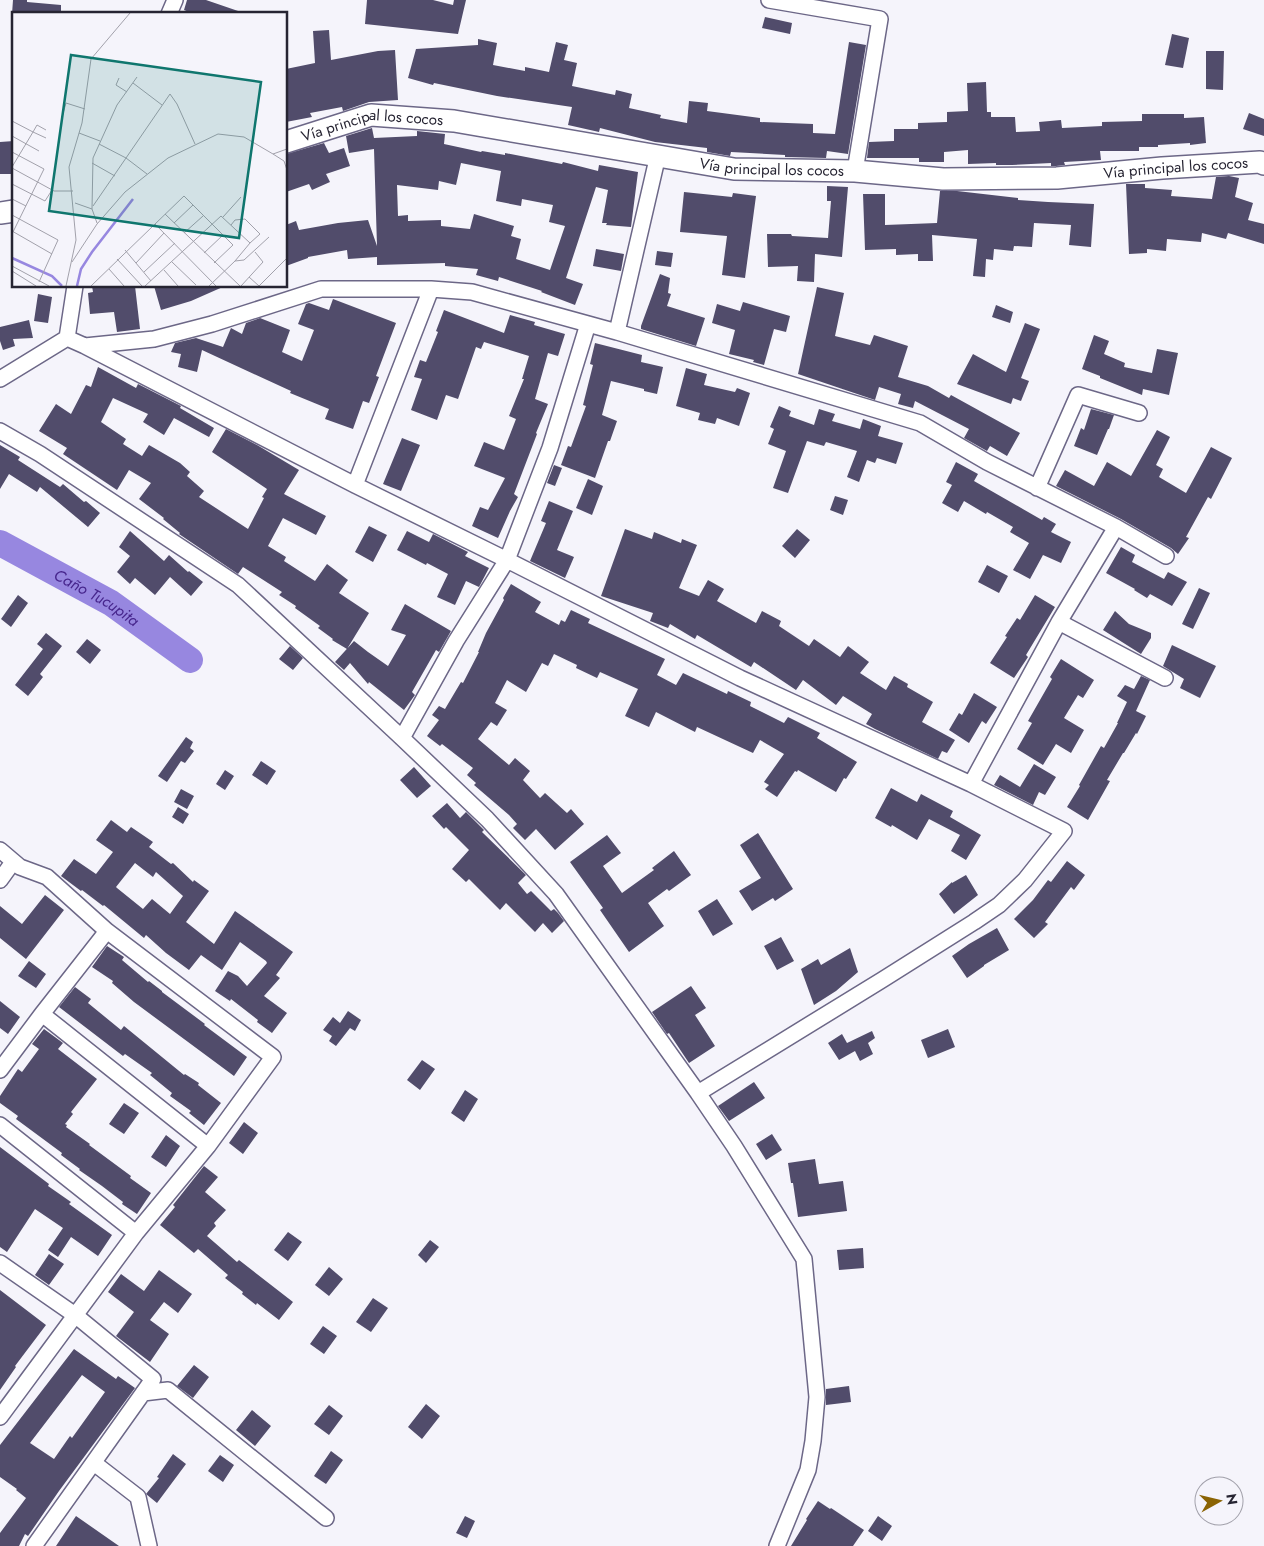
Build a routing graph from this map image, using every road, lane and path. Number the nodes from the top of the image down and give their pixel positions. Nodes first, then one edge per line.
1 (769, 0) edge
2 (288, 141) edge
3 (658, 155) junction
4 (1264, 164) edge
5 (855, 171) junction
6 (75, 288) edge
7 (431, 288) junction
8 (588, 324) junction
9 (618, 332) junction
10 (67, 338) junction
11 (85, 346) junction
12 (0, 379) edge
13 (1139, 413) dead end
14 (0, 431) edge
15 (355, 485) junction
16 (1037, 488) junction
17 (1116, 528) junction
18 (1166, 556) dead end
19 (507, 560) junction
20 (1059, 622) junction
21 (1165, 678) dead end
22 (402, 738) junction
23 (971, 784) junction
24 (0, 850) edge
25 (13, 862) junction
26 (0, 880) edge
27 (107, 931) junction
28 (42, 1014) junction
29 (0, 1070) edge
30 (698, 1093) junction
31 (0, 1125) edge
32 (208, 1146) junction
33 (136, 1233) junction
34 (0, 1263) edge
35 (75, 1315) junction
36 (144, 1392) junction
37 (1, 1415) edge
38 (94, 1463) junction
39 (326, 1518) dead end
40 (34, 1546) edge
41 (149, 1546) edge
42 (777, 1546) edge

1 - 5 street
2 - 3 street, Vía principal los cocos
3 - 5 street, Vía principal los cocos
3 - 9 street
4 - 5 street, Vía principal los cocos
6 - 10 street
7 - 8 street
7 - 11 street
7 - 15 street
8 - 9 street
8 - 19 street
9 - 16 street
10 - 11 street
10 - 12 street
11 - 15 street
13 - 16 street
14 - 22 street
15 - 19 street
16 - 17 street
17 - 18 street
17 - 20 street
19 - 22 street
19 - 23 street
20 - 21 street
20 - 23 street
22 - 30 street
23 - 30 street
24 - 25 street
25 - 26 street
25 - 27 street
27 - 28 street
27 - 32 street
28 - 29 street
28 - 32 street
30 - 42 street
31 - 33 street
32 - 33 street
33 - 35 street
34 - 35 street
35 - 36 street
35 - 37 street
36 - 38 street
36 - 39 street
38 - 40 street
38 - 41 street

